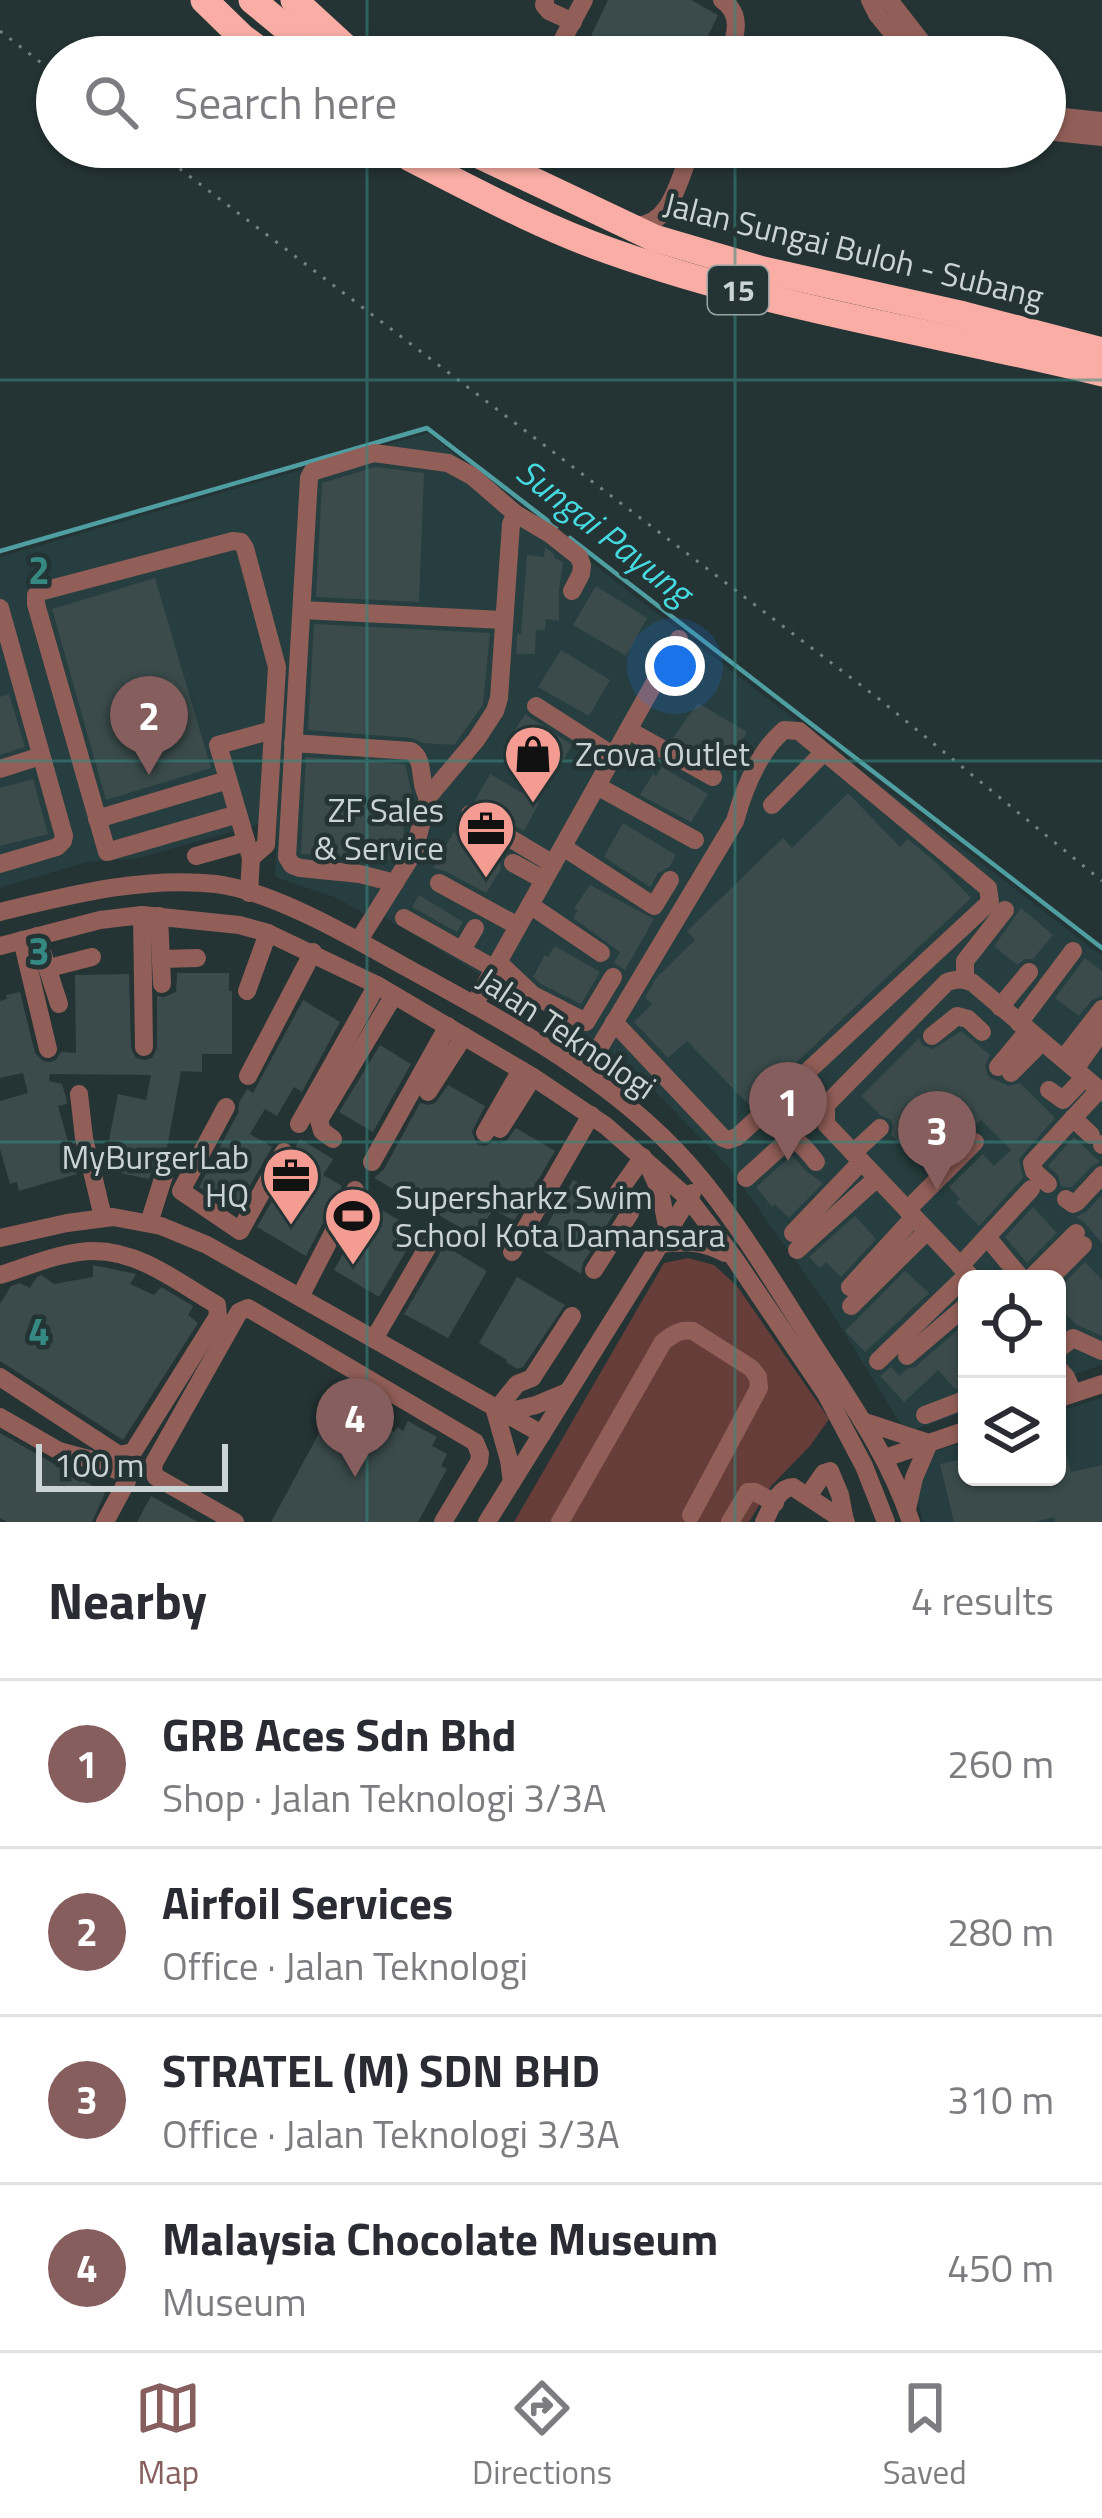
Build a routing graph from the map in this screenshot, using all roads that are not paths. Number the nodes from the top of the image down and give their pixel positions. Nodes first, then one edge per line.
1 (204, 0) edge
2 (252, 0) edge
3 (294, 0) edge
4 (545, 0) edge
5 (584, 0) edge
6 (722, 0) edge
7 (870, 0) edge
8 (889, 0) edge
9 (241, 36) edge
10 (296, 36) edge
11 (333, 36) edge
12 (734, 36) edge
13 (895, 36) edge
14 (917, 36) edge
15 (1066, 117) edge
16 (1102, 121) edge
17 (1066, 133) edge
18 (1102, 137) edge
19 (431, 168) edge
20 (506, 168) edge
21 (683, 168) edge
22 (665, 213) junction
23 (622, 223) junction
24 (689, 248) junction
25 (1102, 351) edge
26 (1102, 373) edge
27 (516, 514) junction
28 (572, 591) dead end
29 (0, 608) edge
30 (302, 610) junction
31 (503, 620) junction
32 (679, 639) dead end
33 (8, 670) edge
34 (536, 706) dead end
35 (273, 730) junction
36 (628, 730) junction
37 (293, 743) junction
38 (824, 752) junction
39 (614, 755) junction
40 (41, 756) junction
41 (0, 769) edge
42 (713, 777) dead end
43 (228, 780) junction
44 (597, 786) junction
45 (428, 797) junction
46 (772, 806) dead end
47 (238, 814) junction
48 (470, 814) dead end
49 (97, 819) junction
50 (695, 840) dead end
51 (248, 850) junction
52 (196, 856) dead end
53 (513, 863) dead end
54 (0, 864) edge
55 (553, 864) junction
56 (670, 880) dead end
57 (394, 883) junction
58 (439, 883) dead end
59 (249, 893) junction
60 (503, 894) dead end
61 (530, 905) junction
62 (1005, 910) dead end
63 (0, 912) edge
64 (493, 913) junction
65 (150, 915) junction
66 (404, 918) dead end
67 (518, 926) junction
68 (475, 928) dead end
69 (268, 933) junction
70 (29, 938) junction
71 (359, 940) junction
72 (0, 946) edge
73 (462, 950) junction
74 (1072, 951) dead end
75 (313, 952) junction
76 (601, 952) dead end
77 (92, 957) dead end
78 (197, 958) dead end
79 (161, 959) junction
80 (497, 965) junction
81 (49, 968) junction
82 (1029, 972) dead end
83 (613, 977) dead end
84 (965, 979) junction
85 (162, 984) dead end
86 (386, 990) junction
87 (248, 992) dead end
88 (994, 1002) junction
89 (59, 1004) dead end
90 (475, 1005) junction
91 (1102, 1009) edge
92 (1064, 1019) dead end
93 (614, 1022) junction
94 (456, 1031) junction
95 (1030, 1032) junction
96 (932, 1036) dead end
97 (1095, 1040) edge
98 (144, 1047) dead end
99 (49, 1049) dead end
100 (998, 1051) junction
101 (527, 1073) junction
102 (584, 1073) junction
103 (248, 1076) dead end
104 (1084, 1078) edge
105 (428, 1093) dead end
106 (80, 1094) dead end
107 (226, 1107) dead end
108 (591, 1115) junction
109 (1073, 1118) junction
110 (299, 1124) dead end
111 (826, 1124) junction
112 (880, 1128) dead end
113 (492, 1132) dead end
114 (333, 1139) dead end
115 (1098, 1141) edge
116 (975, 1142) dead end
117 (801, 1145) junction
118 (284, 1152) dead end
119 (644, 1158) junction
120 (857, 1158) junction
121 (372, 1162) dead end
122 (816, 1162) dead end
123 (167, 1166) dead end
124 (1102, 1174) edge
125 (746, 1178) dead end
126 (877, 1178) junction
127 (701, 1179) junction
128 (356, 1190) dead end
129 (688, 1198) junction
130 (1066, 1199) dead end
131 (103, 1217) junction
132 (916, 1219) junction
133 (149, 1223) junction
134 (59, 1225) junction
135 (241, 1231) junction
136 (664, 1237) junction
137 (987, 1237) junction
138 (0, 1238) edge
139 (427, 1248) dead end
140 (512, 1252) dead end
141 (226, 1255) junction
142 (66, 1256) junction
143 (734, 1258) junction
144 (594, 1270) dead end
145 (964, 1270) edge
146 (969, 1270) edge
147 (1018, 1270) edge
148 (1038, 1270) edge
149 (1056, 1270) edge
150 (0, 1275) edge
151 (958, 1282) edge
152 (850, 1296) dead end
153 (300, 1297) junction
154 (958, 1313) edge
155 (572, 1316) dead end
156 (374, 1340) junction
157 (1066, 1343) edge
158 (1102, 1351) edge
159 (907, 1356) dead end
160 (878, 1361) dead end
161 (424, 1369) junction
162 (0, 1378) edge
163 (1102, 1384) edge
164 (569, 1391) junction
165 (1066, 1396) edge
166 (958, 1402) edge
167 (407, 1403) junction
168 (498, 1410) junction
169 (925, 1415) dead end
170 (0, 1417) edge
171 (854, 1424) junction
172 (958, 1433) edge
173 (542, 1434) junction
174 (928, 1443) junction
175 (886, 1458) junction
176 (512, 1482) junction
177 (874, 1488) junction
178 (808, 1496) junction
179 (775, 1503) junction
180 (691, 1515) dead end
181 (909, 1515) edge
182 (494, 1520) edge
183 (846, 1521) edge
184 (105, 1522) edge
185 (236, 1522) edge
186 (443, 1522) edge
187 (560, 1522) edge
188 (730, 1522) edge
189 (764, 1522) edge
190 (886, 1522) edge

1 - 9 highway
2 - 10 highway
3 - 11 highway
4 - 5 street
6 - 12 street
7 - 13 street
8 - 14 street
15 - 16 street
17 - 18 street
19 - 26 highway, Jalan Sungai Buloh - Subang / 15
20 - 23 highway, Jalan Sungai Buloh - Subang / 15
21 - 22 street
22 - 23 street
22 - 24 street
23 - 24 highway, Jalan Sungai Buloh - Subang / 15
24 - 25 highway, Jalan Sungai Buloh - Subang / 15
27 - 28 street
27 - 30 street
27 - 31 street
29 - 33 street
30 - 31 street
30 - 37 street
31 - 45 street
32 - 36 street
33 - 40 street
34 - 39 street
35 - 43 street
35 - 49 street
35 - 51 street
36 - 39 street
36 - 42 street
37 - 45 street
37 - 57 street
38 - 46 street
38 - 93 street
38 - 93 street
39 - 44 street
40 - 41 street
40 - 54 street
43 - 47 street
43 - 49 street
44 - 50 street
44 - 55 street
45 - 57 street
47 - 49 street
47 - 51 street
48 - 55 street
51 - 52 street
51 - 59 street
53 - 55 street
55 - 56 street
55 - 61 street
57 - 71 street
58 - 64 street
59 - 63 street, Jalan Teknologi
59 - 71 street, Jalan Teknologi
60 - 64 street
61 - 67 street
61 - 76 street
62 - 84 street
64 - 67 street
65 - 69 street, Jalan Teknologi
65 - 70 street, Jalan Teknologi
65 - 79 street
65 - 98 street
66 - 73 street
67 - 80 street
68 - 73 street
69 - 75 street, Jalan Teknologi
69 - 87 street
70 - 72 street, Jalan Teknologi
70 - 81 street
70 - 99 street
71 - 90 street, Jalan Teknologi
73 - 80 street
74 - 95 street
75 - 86 street, Jalan Teknologi
75 - 103 street
77 - 81 street
78 - 79 street
79 - 85 street
80 - 83 street
80 - 90 street
81 - 89 street
82 - 88 street
84 - 88 street
84 - 111 street
86 - 94 street, Jalan Teknologi
86 - 110 street
86 - 114 street
88 - 95 street
88 - 100 street
90 - 102 street, Jalan Teknologi
91 - 97 street
92 - 97 street
93 - 102 street
94 - 101 street, Jalan Teknologi
94 - 105 street
94 - 121 street
95 - 100 street
95 - 104 street
96 - 100 street
97 - 104 street
100 - 104 street
101 - 108 street, Jalan Teknologi
101 - 113 street
102 - 127 street, Jalan Teknologi
104 - 109 street
106 - 131 street
107 - 135 street
108 - 119 street, Jalan Teknologi
108 - 140 street
109 - 115 street
109 - 137 street
111 - 117 street
111 - 120 street
112 - 120 street
116 - 132 street
117 - 122 street
117 - 125 street
118 - 135 street
119 - 129 street, Jalan Teknologi
119 - 136 street
119 - 144 street
120 - 126 street
120 - 126 street
123 - 133 street
124 - 130 street
126 - 132 street
127 - 129 street
127 - 171 street, Jalan Teknologi
128 - 153 street
129 - 136 street
129 - 143 street, Jalan Teknologi
131 - 133 street
131 - 134 street
132 - 145 street
132 - 152 street
133 - 141 street
134 - 138 street
134 - 142 street
135 - 141 street
136 - 143 street
136 - 164 street
137 - 146 street
137 - 147 street
139 - 156 street
141 - 153 street
142 - 150 street
142 - 162 street
143 - 171 street, Jalan Teknologi
148 - 149 street
151 - 160 street
153 - 156 street
154 - 159 street
155 - 168 street
156 - 161 street
157 - 158 street
161 - 167 street
161 - 168 street
163 - 165 street
164 - 168 street
164 - 173 street
166 - 169 street
167 - 185 street
167 - 186 street
168 - 173 street
168 - 176 street
170 - 184 street
171 - 174 street
171 - 175 street, Jalan Teknologi
171 - 177 street, Jalan Teknologi
172 - 174 street
173 - 176 street
174 - 175 street
174 - 181 street
175 - 177 street
175 - 181 street, Jalan Teknologi
176 - 182 street
177 - 190 street, Jalan Teknologi
178 - 179 street
178 - 183 street
178 - 183 street
179 - 188 street
179 - 189 street
180 - 187 street

